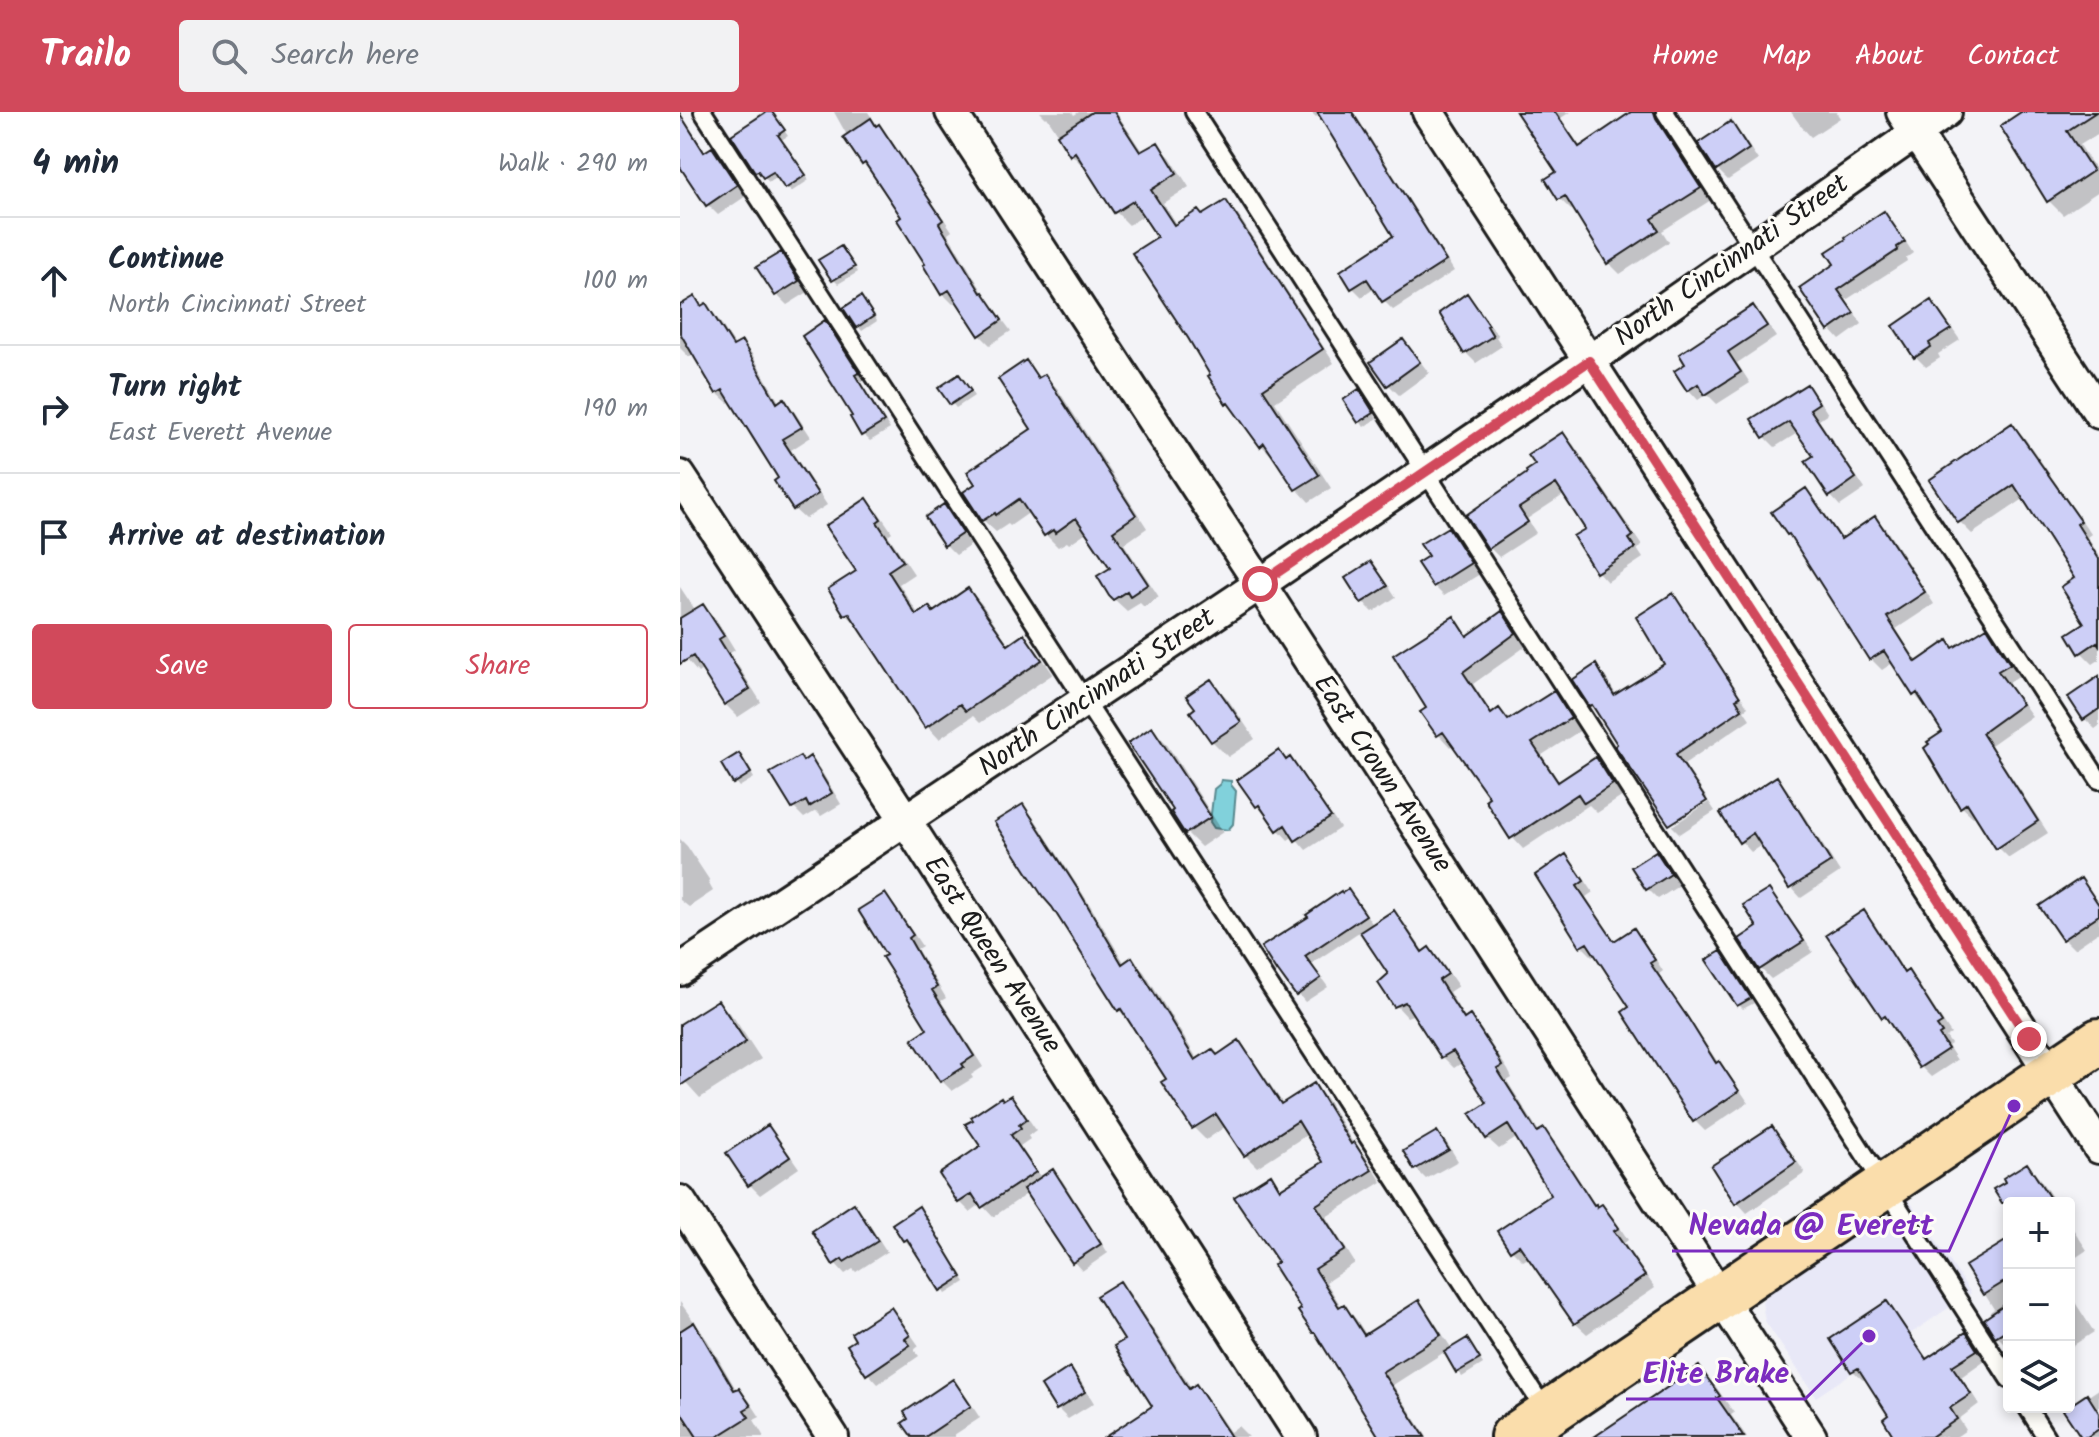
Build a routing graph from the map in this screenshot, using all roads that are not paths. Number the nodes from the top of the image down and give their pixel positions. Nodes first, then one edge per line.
1 (703, 112) edge
2 (951, 112) edge
3 (1194, 112) edge
4 (1428, 112) edge
5 (1665, 112) edge
6 (1946, 112) edge
7 (1909, 122) edge
8 (1753, 247) junction
9 (1589, 361) junction
10 (2099, 413) edge
11 (1425, 473) junction
12 (680, 476) edge
13 (1260, 584) junction
14 (1086, 701) junction
15 (2099, 780) edge
16 (906, 821) junction
17 (680, 970) edge
18 (2099, 1041) edge
19 (2051, 1074) junction
20 (2099, 1148) edge
21 (1885, 1187) junction
22 (680, 1201) edge
23 (1720, 1298) junction
24 (2003, 1370) edge
25 (2031, 1413) edge
26 (1528, 1429) edge
27 (833, 1437) edge
28 (1301, 1437) edge
29 (1811, 1437) edge
30 (2046, 1437) edge

1 - 14 lane
2 - 13 street, East Crown Avenue
3 - 11 lane
4 - 9 street
5 - 8 lane
6 - 7 street, North Cincinnati Street
7 - 8 street, North Cincinnati Street
7 - 10 street
8 - 9 street, North Cincinnati Street
8 - 15 lane
9 - 11 street, North Cincinnati Street
9 - 19 street
11 - 13 street, North Cincinnati Street
11 - 21 lane
12 - 16 street, East Queen Avenue
13 - 14 street, North Cincinnati Street
13 - 23 street, East Crown Avenue
14 - 16 street, North Cincinnati Street
14 - 26 lane
16 - 17 street, North Cincinnati Street
16 - 28 street, East Queen Avenue
18 - 19 main road
19 - 20 street
19 - 21 main road
21 - 23 main road
21 - 24 lane
22 - 27 street
23 - 26 main road
23 - 29 street, East Crown Avenue
25 - 30 lane

